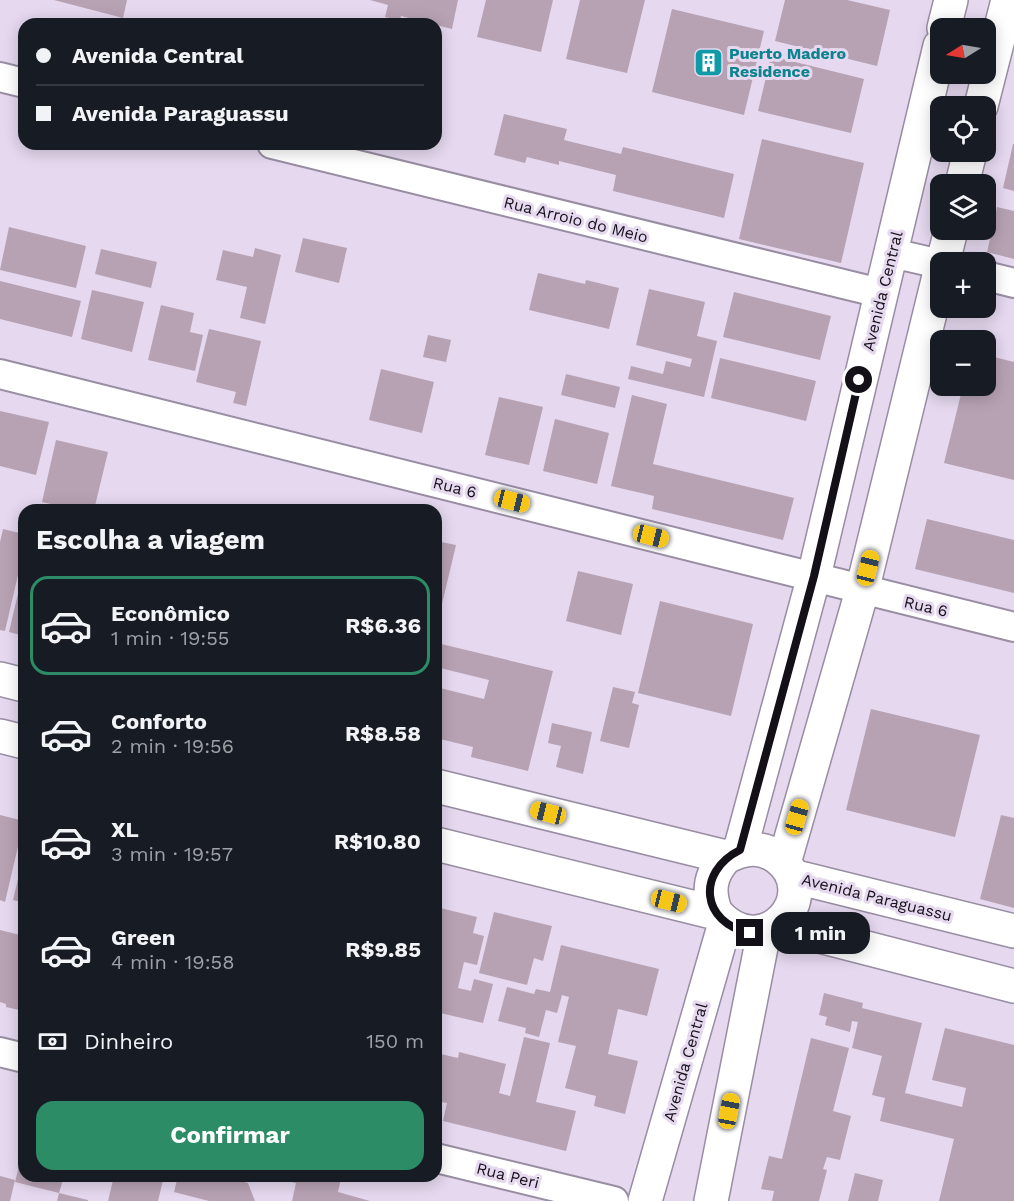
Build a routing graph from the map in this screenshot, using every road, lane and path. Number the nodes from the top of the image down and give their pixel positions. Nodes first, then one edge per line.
1 (951, 0) edge
2 (1008, 0) edge
3 (946, 18) edge
4 (0, 77) edge
5 (18, 82) edge
6 (931, 84) edge
7 (984, 96) edge
8 (296, 150) edge
9 (892, 253) junction
10 (930, 261) edge
11 (996, 278) edge
12 (1014, 283) edge
13 (880, 293) junction
14 (930, 313) edge
15 (0, 374) edge
16 (814, 576) junction
17 (862, 591) junction
18 (1014, 627) edge
19 (0, 679) edge
20 (18, 684) edge
21 (0, 736) edge
22 (18, 740) edge
23 (442, 787) edge
24 (442, 846) edge
25 (733, 853) junction
26 (788, 869) junction
27 (720, 918) junction
28 (771, 928) junction
29 (1014, 931) edge
30 (1014, 986) edge
31 (0, 1052) edge
32 (18, 1056) edge
33 (442, 1159) edge
34 (614, 1201) edge
35 (645, 1201) edge
36 (711, 1201) edge

1 - 3 main road
2 - 7 main road
4 - 5 street
6 - 9 main road, Avenida Central
8 - 13 street, Rua Arroio do Meio
9 - 10 street
9 - 13 main road, Avenida Central
11 - 12 street
13 - 16 main road, Avenida Central
14 - 17 main road
15 - 16 street, Rua 6
16 - 17 street, Rua 6
16 - 25 main road, Avenida Central
17 - 18 street, Rua 6
17 - 26 main road
19 - 20 main road
21 - 22 main road
23 - 25 main road, Avenida Paraguassu
24 - 27 main road
25 - 26 main road, Avenida Paraguassu
25 - 27 main road, Avenida Central
26 - 28 main road
26 - 29 main road, Avenida Paraguassu
27 - 28 main road
27 - 35 main road, Avenida Central
28 - 30 main road
28 - 36 main road
31 - 32 street
33 - 34 street, Rua Peri

